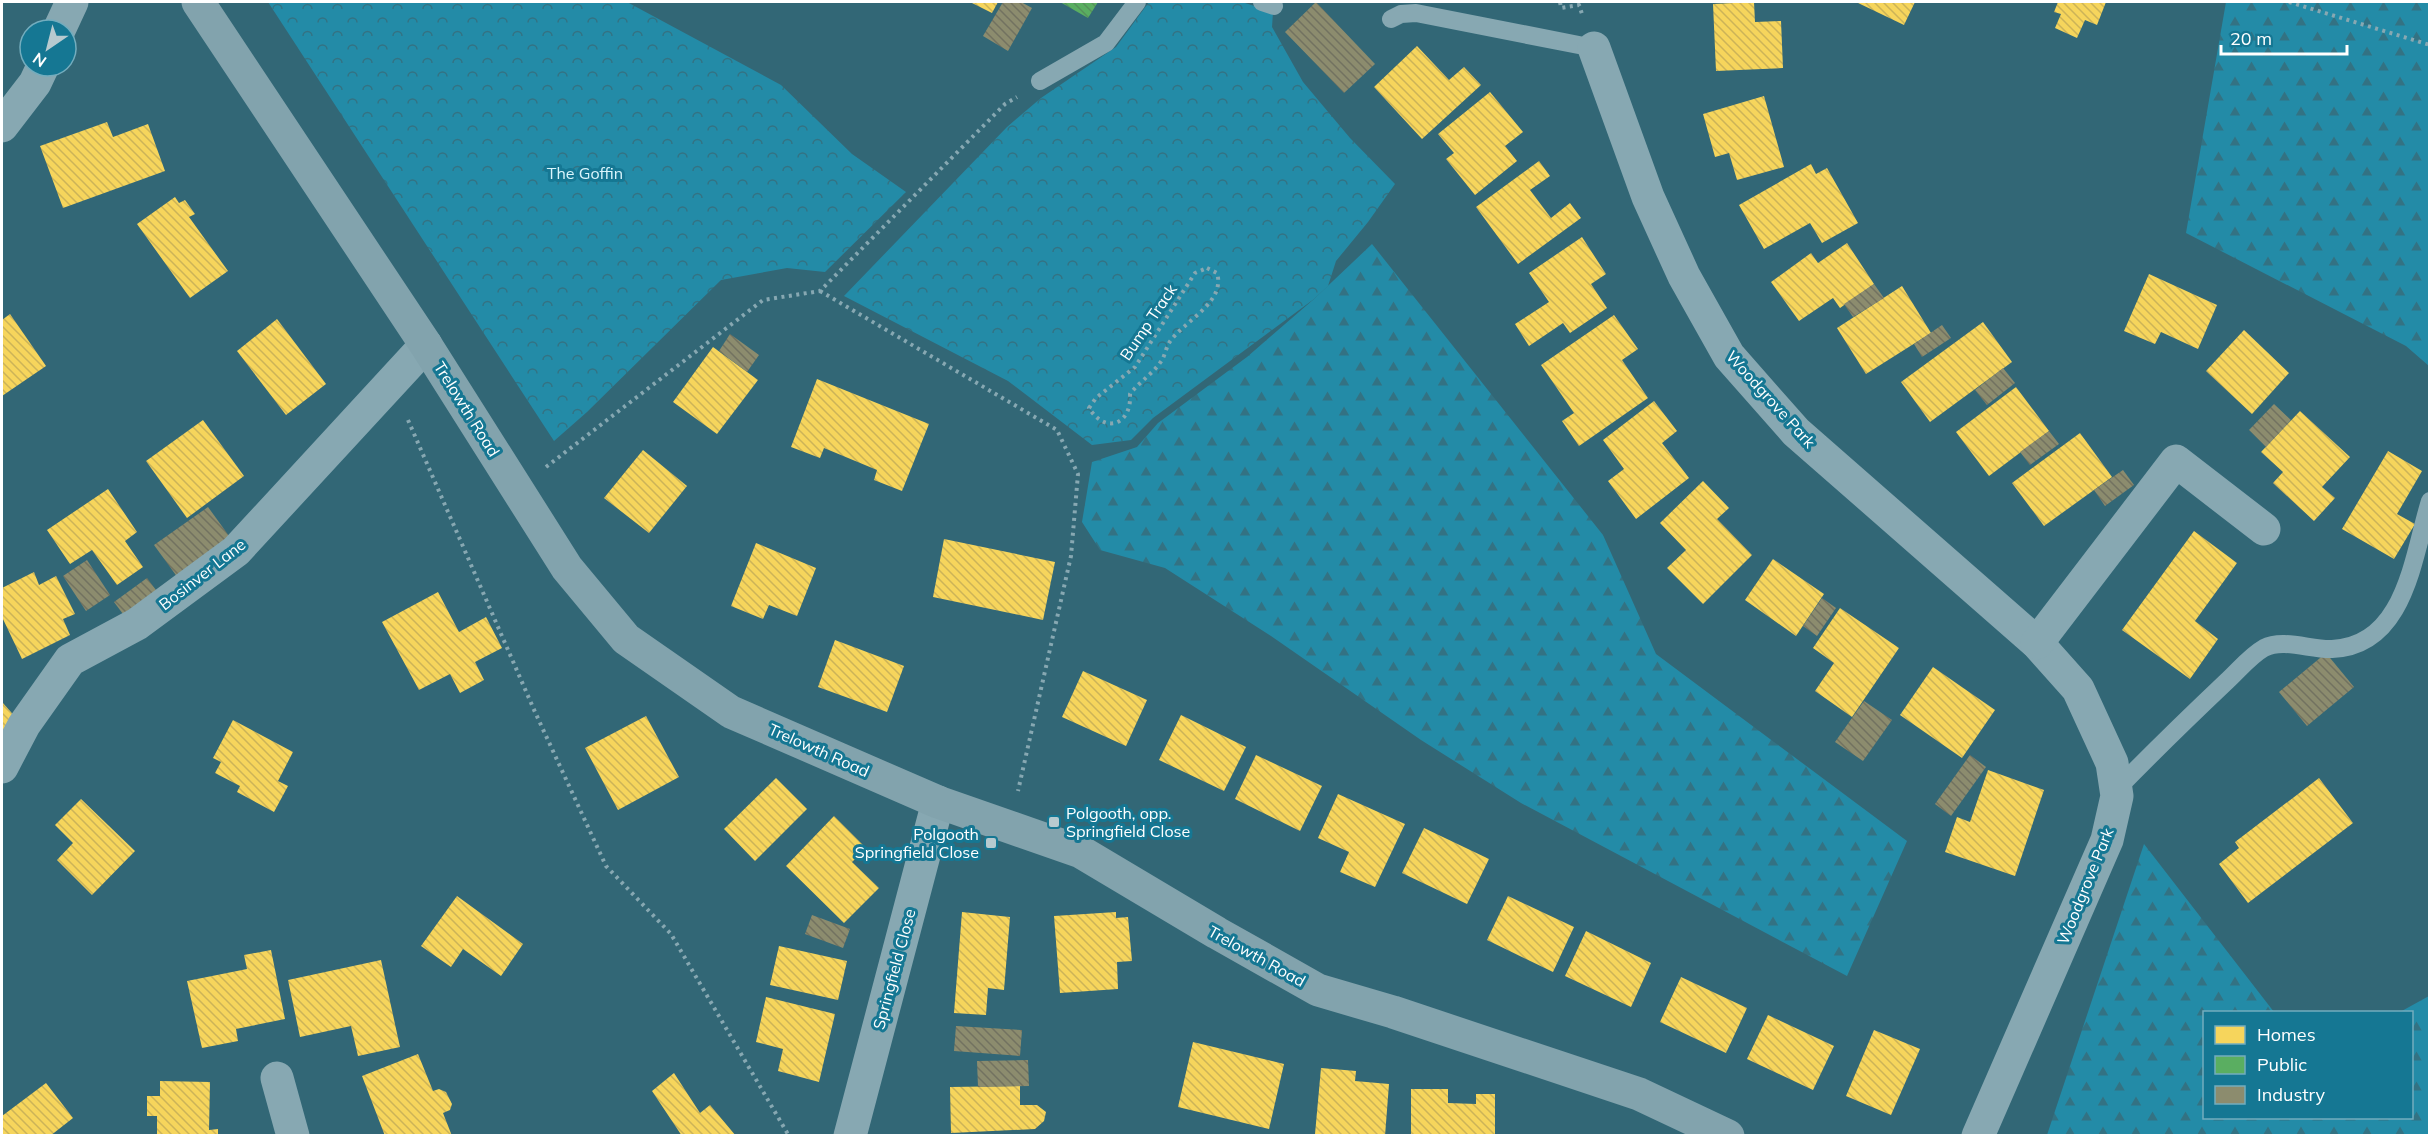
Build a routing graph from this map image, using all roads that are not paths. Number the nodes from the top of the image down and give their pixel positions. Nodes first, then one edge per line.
1 (72, 2) edge
2 (198, 2) edge
3 (1137, 2) edge
4 (65, 18) edge
5 (1391, 19) dead end
6 (1594, 48) joint
7 (37, 78) edge
8 (1040, 81) road end
9 (2, 126) edge
10 (426, 345) junction
11 (2430, 501) edge
12 (2264, 528) dead end
13 (2037, 643) junction
14 (2, 767) edge
15 (2116, 790) junction
16 (938, 802) junction
17 (277, 1078) dead end
18 (293, 1136) edge
19 (850, 1136) edge
20 (1728, 1136) edge
21 (1978, 1136) edge

1 - 4 street
2 - 10 street, Trelowth Road
3 - 8 lane
5 - 6 lane
6 - 13 street, Woodgrove Park
7 - 9 street
10 - 14 street, Bosinver Lane
10 - 16 street, Trelowth Road
11 - 15 lane
12 - 13 street
13 - 15 street, Woodgrove Park
15 - 21 street, Woodgrove Park
16 - 19 street, Springfield Close
16 - 20 street, Trelowth Road
17 - 18 street

